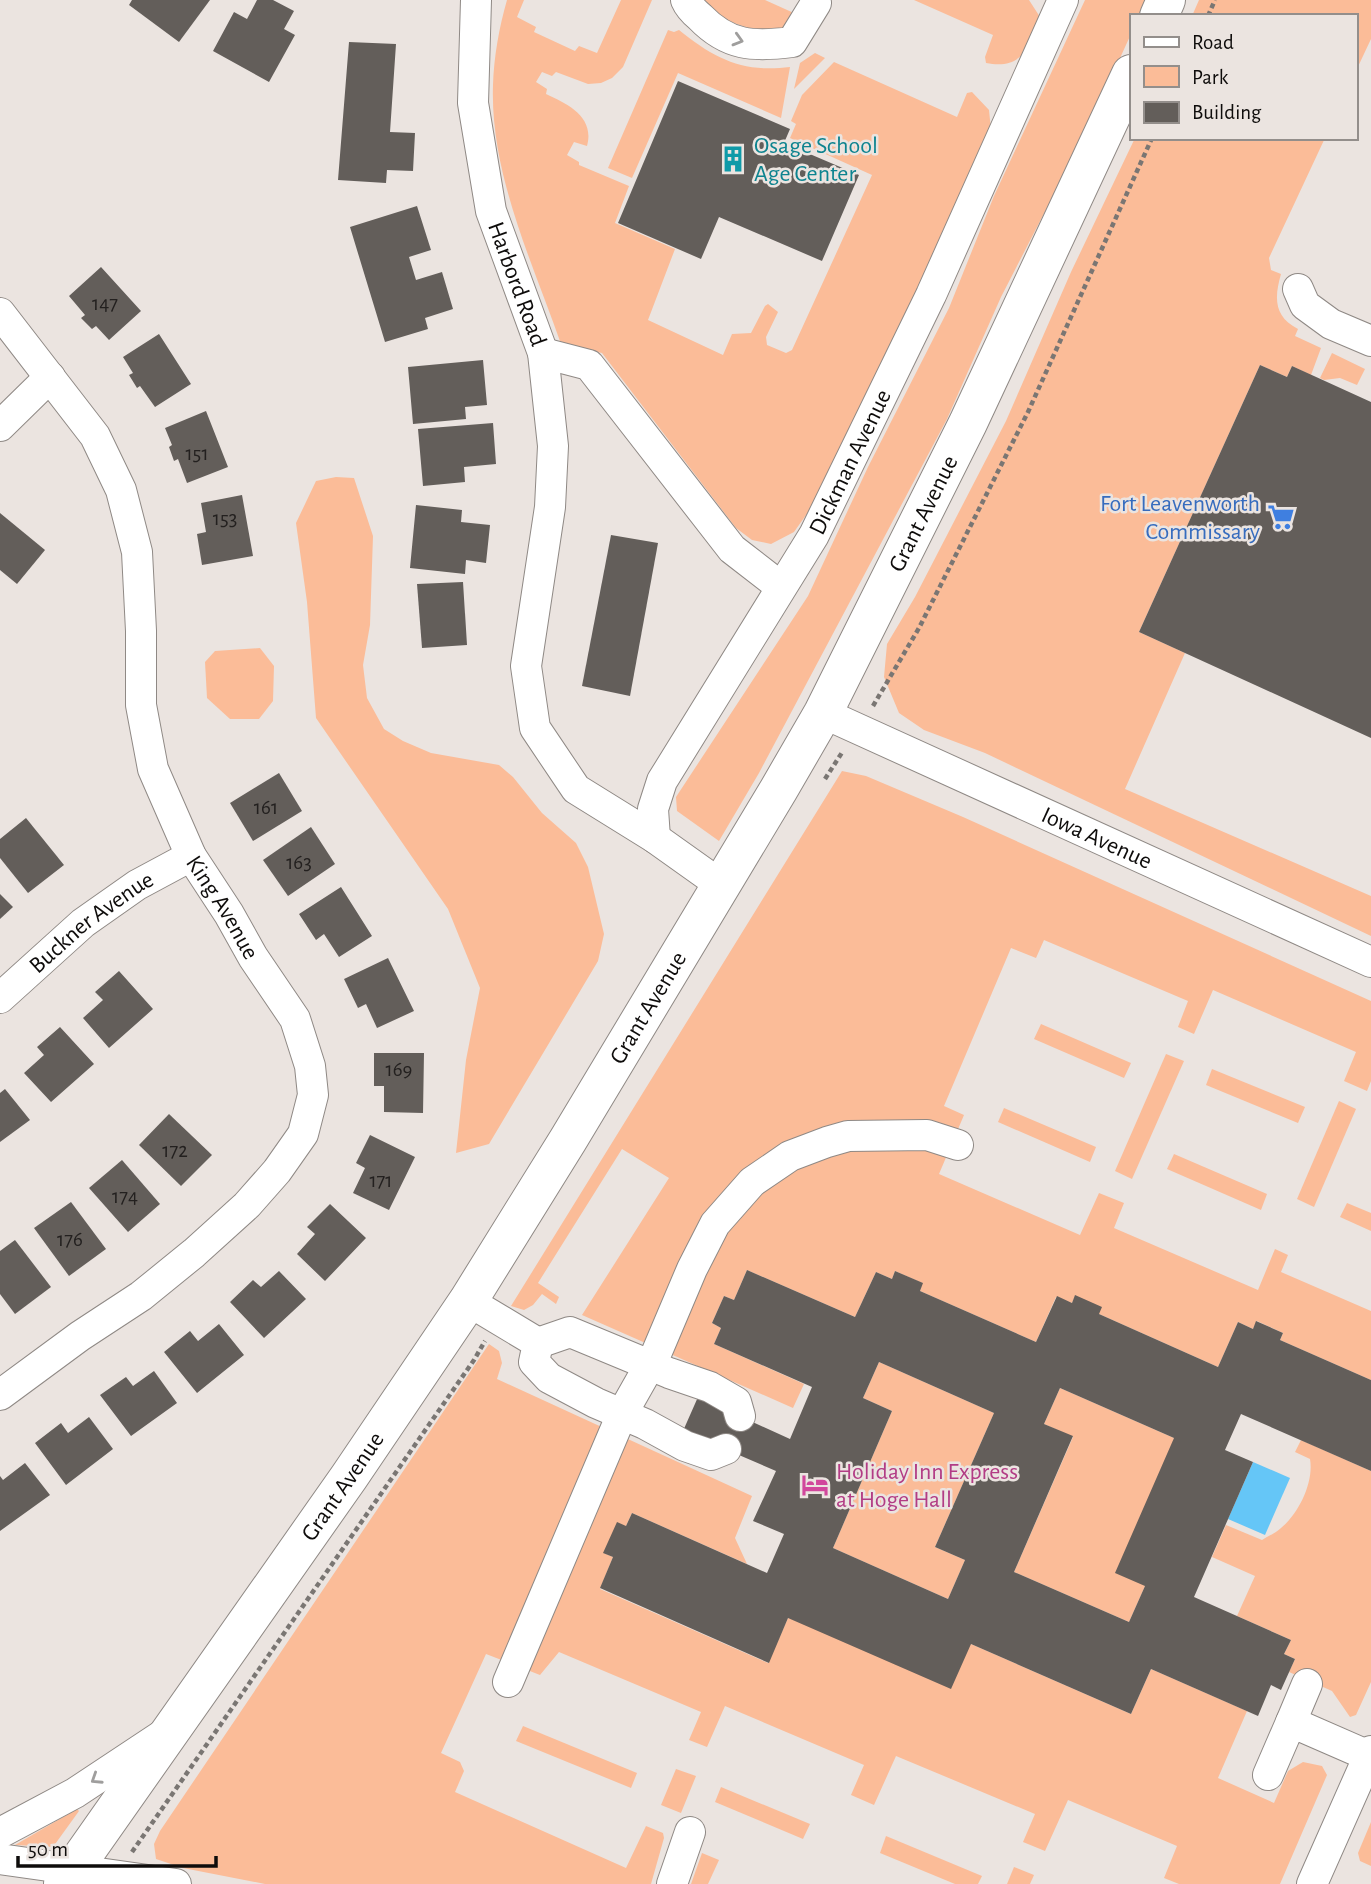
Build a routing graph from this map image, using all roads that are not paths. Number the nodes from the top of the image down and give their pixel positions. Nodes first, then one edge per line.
1 (476, 0) edge
2 (686, 0) edge
3 (1063, 0) edge
4 (820, 5) edge
5 (1130, 76) edge
6 (1297, 289) dead end
7 (0, 313) edge
8 (1371, 341) edge
9 (543, 353) junction
10 (50, 377) junction
11 (0, 426) edge
12 (780, 587) junction
13 (823, 713) junction
14 (654, 838) junction
15 (191, 856) junction
16 (721, 885) junction
17 (1371, 962) edge
18 (0, 998) edge
19 (958, 1145) dead end
20 (468, 1301) junction
21 (538, 1343) junction
22 (649, 1365) junction
23 (0, 1395) edge
24 (622, 1414) junction
25 (740, 1416) dead end
26 (726, 1449) dead end
27 (508, 1682) dead end
28 (1307, 1684) dead end
29 (1291, 1722) junction
30 (173, 1728) junction
31 (1370, 1753) edge
32 (1268, 1775) dead end
33 (690, 1832) dead end
34 (0, 1833) edge
35 (0, 1859) edge
36 (68, 1876) edge
37 (176, 1884) edge
38 (671, 1884) edge
39 (1312, 1884) edge

1 - 9 street, Harbord Road
2 -> 4 street
3 - 12 street, Dickman Avenue
5 - 13 main road, Grant Avenue
6 - 8 street
7 - 10 street, King Avenue
9 - 12 street, Harbord Road
9 - 14 street
10 - 11 street
10 - 15 street, King Avenue
12 - 14 street, Dickman Avenue
13 - 16 main road, Grant Avenue
13 - 17 street, Iowa Avenue
14 - 16 street
15 - 18 street, Buckner Avenue
15 - 23 street, King Avenue
16 - 20 main road, Grant Avenue
19 - 22 street
20 - 21 street
20 - 30 main road, Grant Avenue
21 - 22 street
21 - 24 street
22 - 24 street
22 - 25 street
24 - 26 street
24 - 27 street
28 - 29 street
29 - 31 street
29 - 32 street
30 -> 34 street
30 - 36 main road, Grant Avenue
31 - 39 street
33 - 38 street
35 - 36 street
36 - 37 street

